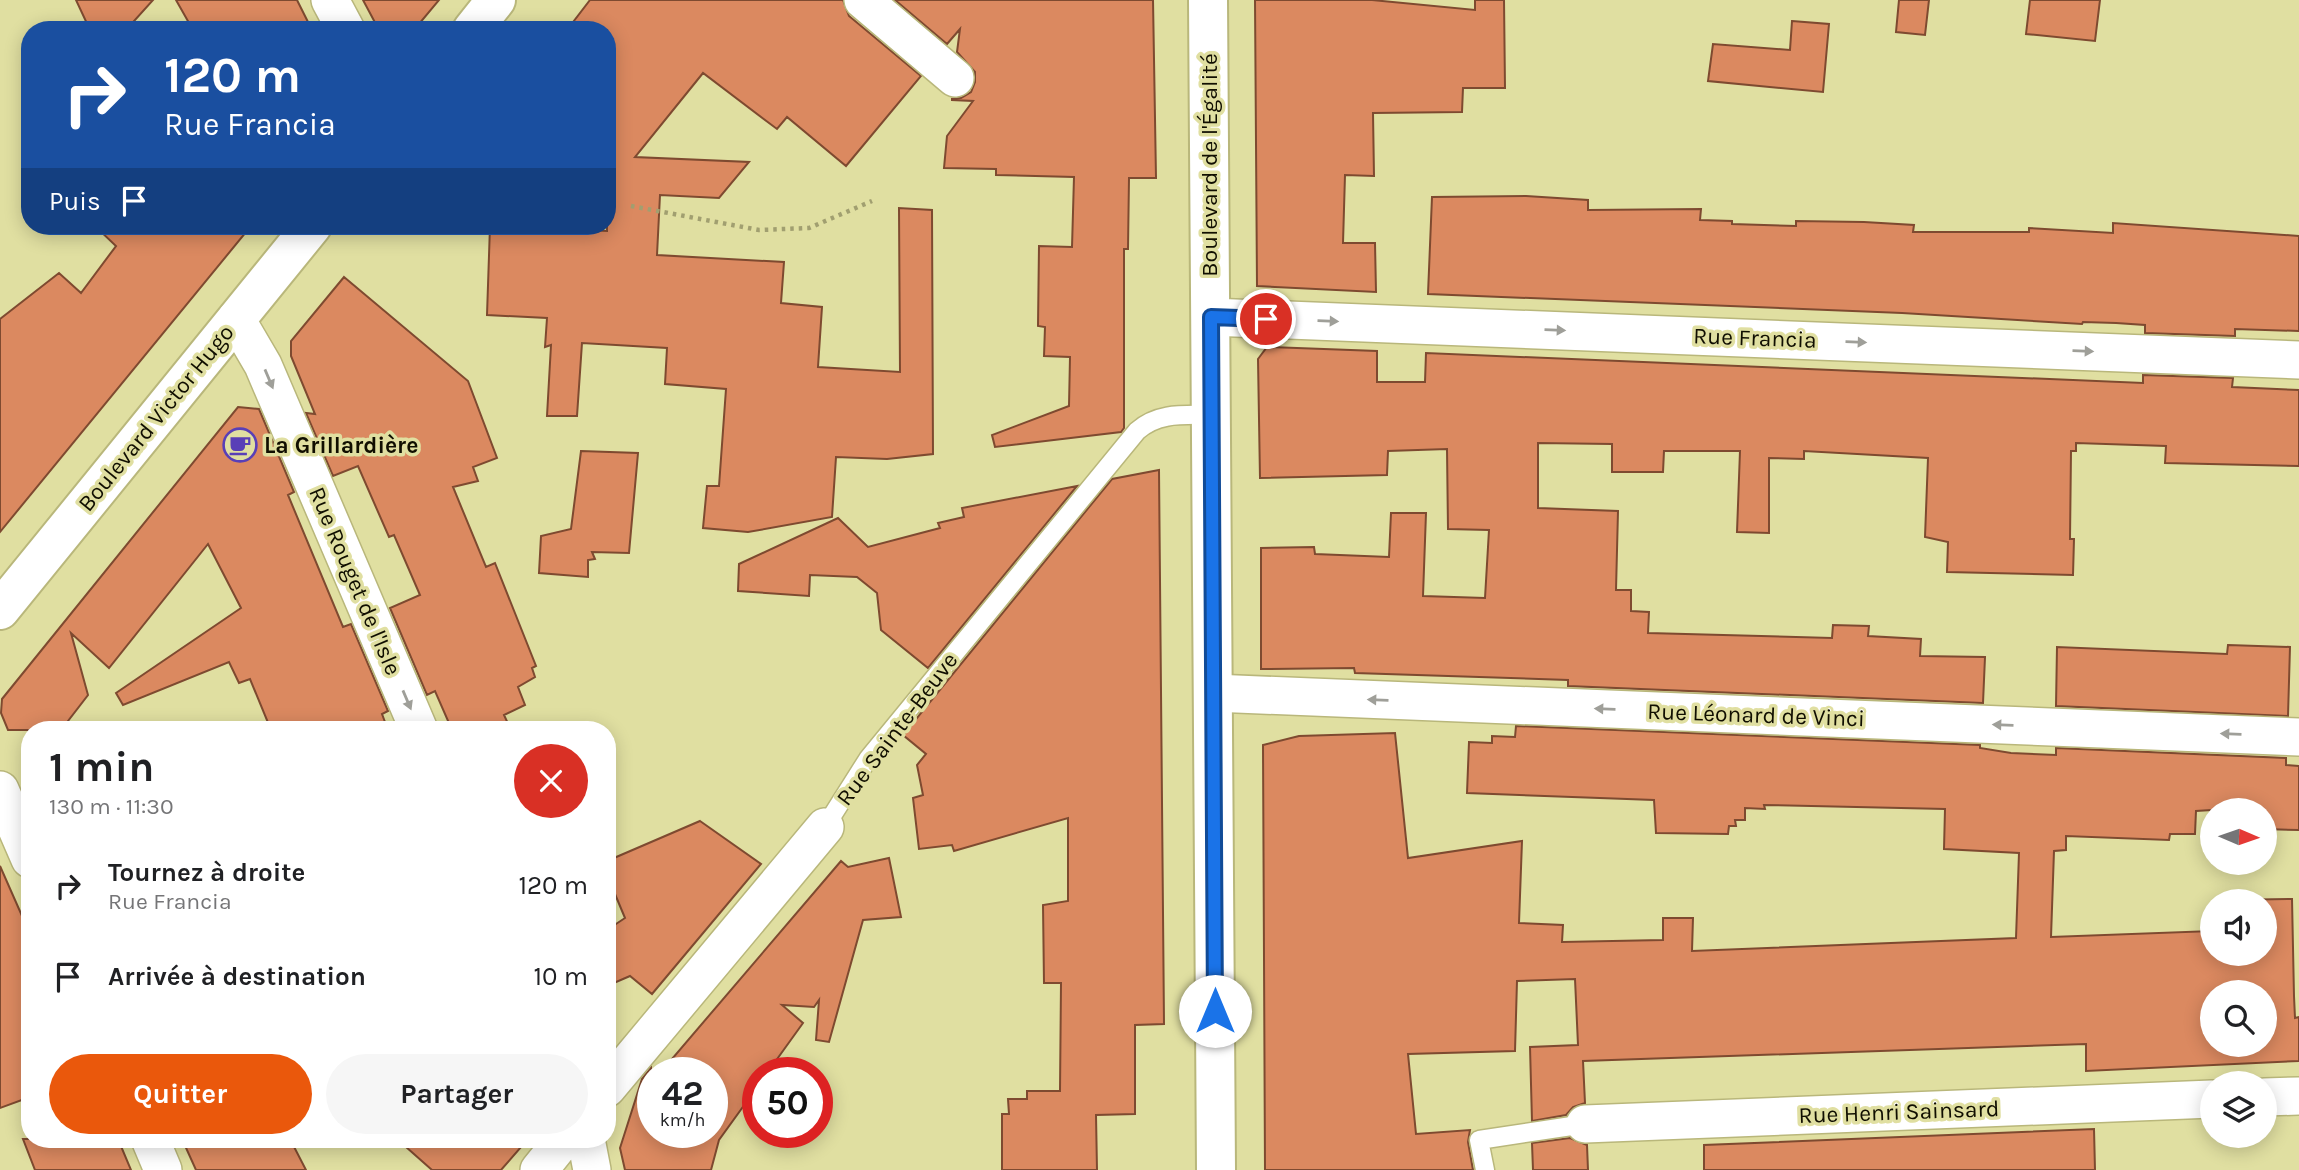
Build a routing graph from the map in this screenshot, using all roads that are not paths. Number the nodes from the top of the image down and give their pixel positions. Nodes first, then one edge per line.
1 (330, 0) edge
2 (496, 0) edge
3 (863, 0) edge
4 (1208, 0) edge
5 (341, 21) edge
6 (479, 21) edge
7 (955, 78) dead end
8 (305, 235) edge
9 (1211, 317) junction
10 (236, 319) junction
11 (2299, 360) edge
12 (1212, 415) junction
13 (0, 610) edge
14 (1213, 693) junction
15 (415, 721) edge
16 (2299, 737) edge
17 (0, 790) edge
18 (825, 827) joint
19 (21, 838) edge
20 (616, 1077) edge
21 (2299, 1096) edge
22 (2277, 1097) edge
23 (2200, 1099) edge
24 (1585, 1124) joint
25 (154, 1148) edge
26 (556, 1148) edge
27 (588, 1148) edge
28 (163, 1170) edge
29 (538, 1170) edge
30 (592, 1170) edge
31 (1216, 1170) edge
32 (1485, 1170) edge

1 - 5 street
2 - 6 main road
3 - 7 street
4 - 9 main road, Boulevard de l'Égalité
8 - 10 main road, Boulevard Victor Hugo
9 -> 11 street, Rue Francia
9 - 12 main road, Boulevard de l'Égalité
10 - 13 main road, Boulevard Victor Hugo
10 -> 15 street, Rue Rouget de l'Isle
12 - 14 main road, Boulevard de l'Égalité
12 - 18 lane, Rue Sainte-Beuve
16 -> 14 street, Rue Léonard de Vinci
14 - 31 main road, Boulevard de l'Égalité
17 - 19 street
18 - 20 street, Rue Sainte-Beuve
21 - 22 street
23 - 24 street, Rue Henri Sainsard
24 - 32 lane
25 - 28 street
26 - 29 street
27 - 30 street

